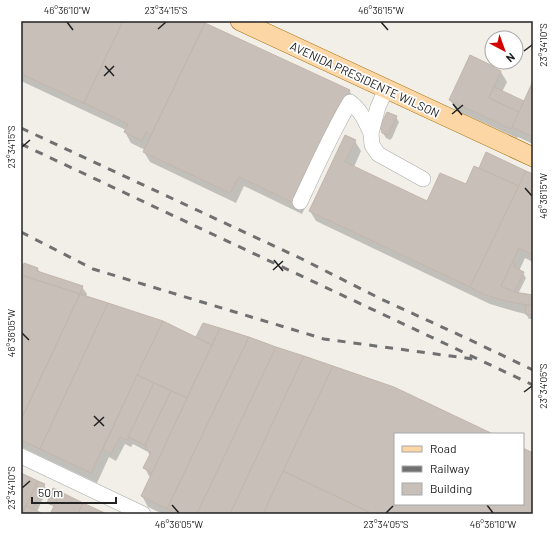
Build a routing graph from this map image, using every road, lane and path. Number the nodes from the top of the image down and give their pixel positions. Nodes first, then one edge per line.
1 (240, 21) edge
2 (386, 89) junction
3 (371, 133) junction
4 (533, 157) edge
5 (423, 179) dead end
6 (300, 202) dead end
7 (21, 456) edge
8 (143, 514) edge

1 - 2 main road, AVENIDA PRESIDENTE WILSON
2 - 3 street
2 - 4 main road, AVENIDA PRESIDENTE WILSON
3 - 5 street
3 - 6 street
7 - 8 street

